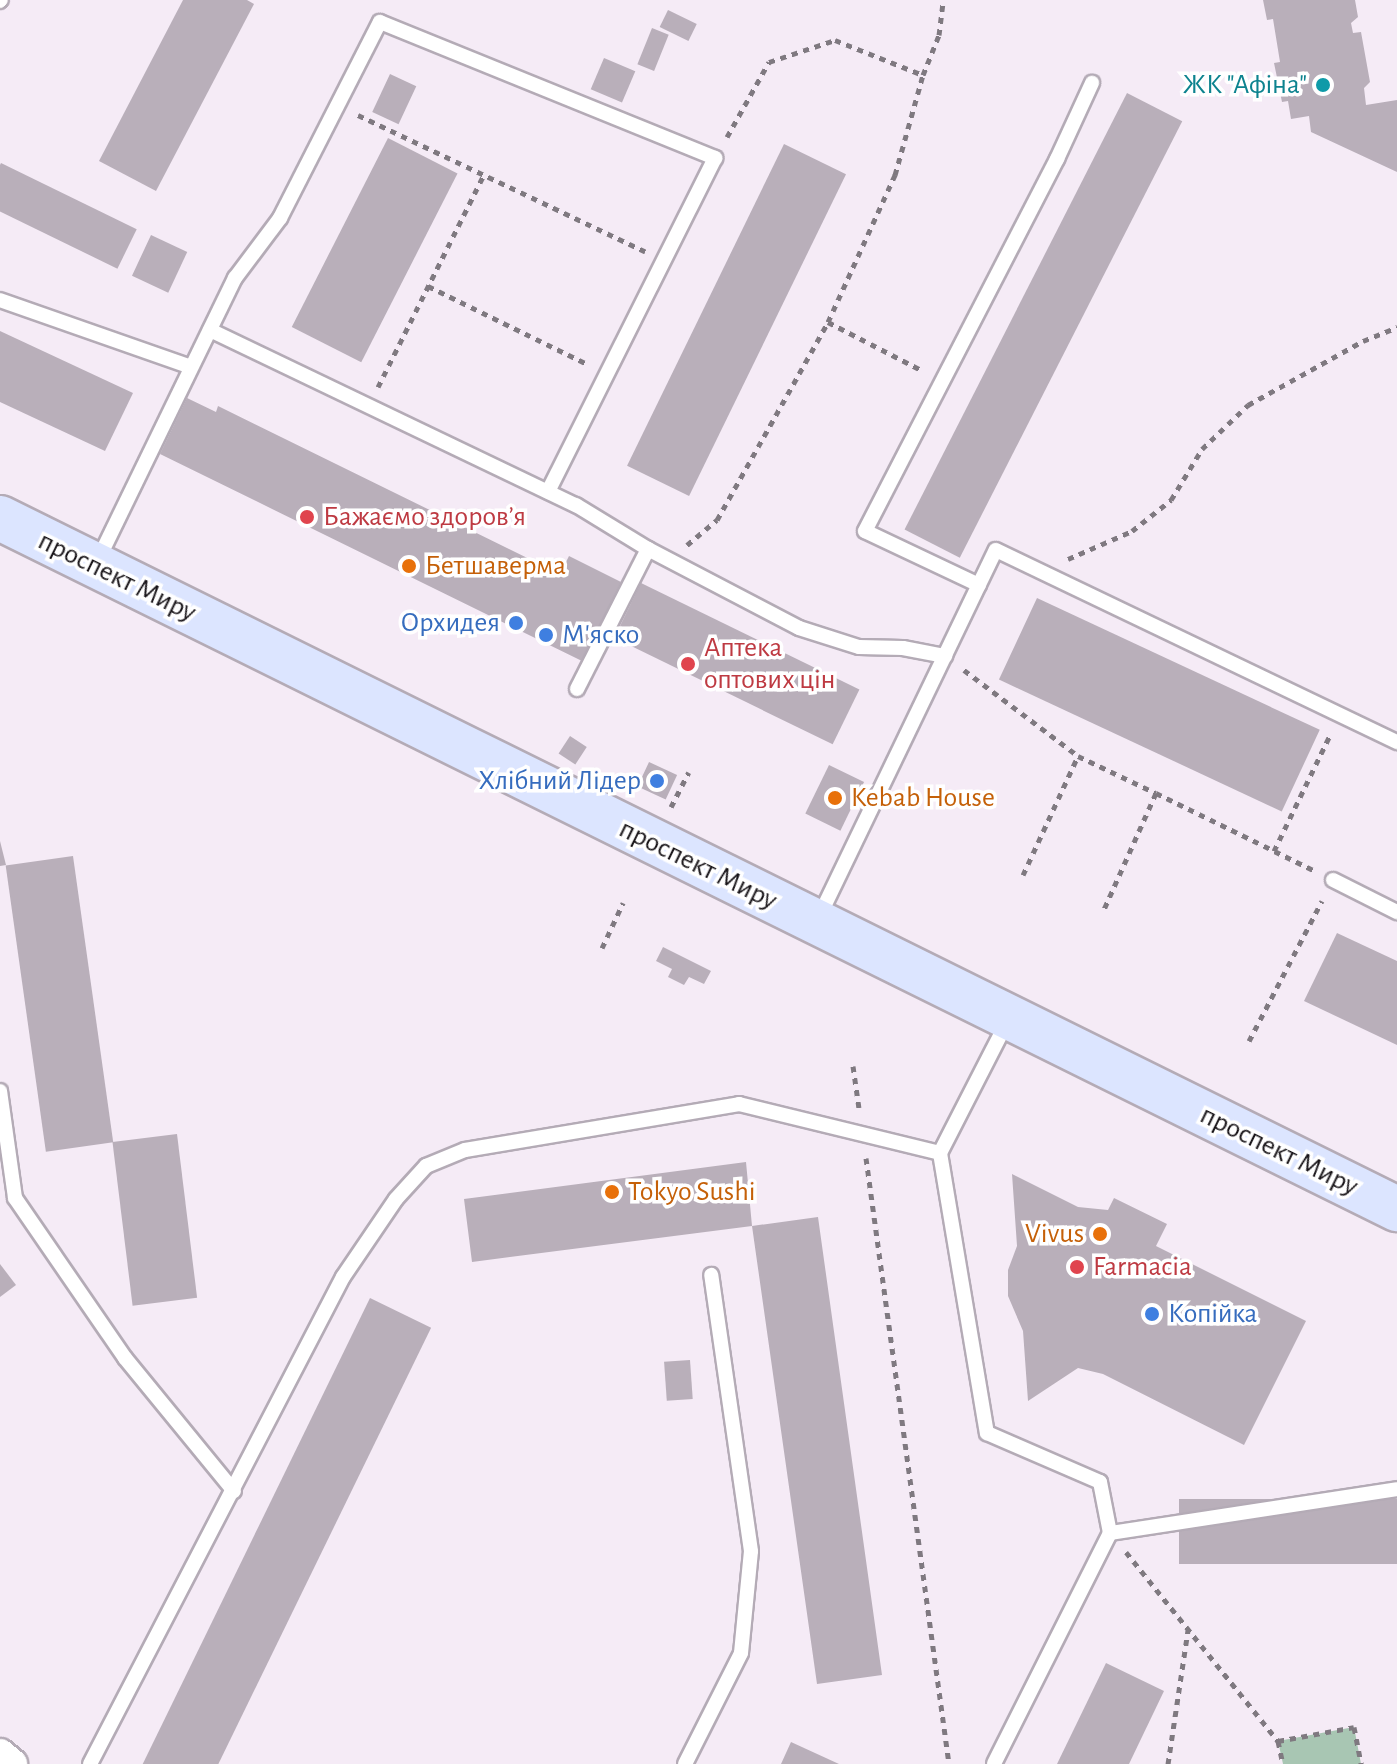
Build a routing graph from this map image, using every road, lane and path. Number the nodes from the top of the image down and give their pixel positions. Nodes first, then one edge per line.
1 (943, 0) edge
2 (923, 75) junction
3 (1092, 83) dead end
4 (335, 104) junction
5 (715, 158) junction
6 (483, 176) junction
7 (664, 260) junction
8 (428, 286) junction
9 (0, 300) edge
10 (828, 322) junction
11 (1397, 327) edge
12 (210, 330) junction
13 (191, 367) junction
14 (607, 374) junction
15 (942, 380) junction
16 (369, 406) junction
17 (548, 492) junction
18 (0, 518) edge
19 (648, 549) junction
20 (96, 566) junction
21 (1035, 569) junction
22 (979, 585) junction
23 (945, 656) junction
24 (577, 689) dead end
25 (1339, 715) junction
26 (1397, 742) edge
27 (1078, 756) junction
28 (689, 772) dead end
29 (1156, 793) junction
30 (670, 808) dead end
31 (1274, 851) junction
32 (1023, 875) dead end
33 (1333, 880) junction
34 (623, 903) dead end
35 (1104, 909) dead end
36 (1397, 912) edge
37 (816, 923) junction
38 (602, 948) dead end
39 (1010, 1017) junction
40 (1249, 1041) dead end
41 (853, 1066) dead end
42 (0, 1091) edge
43 (859, 1112) dead end
44 (864, 1143) dead end
45 (940, 1153) junction
46 (1397, 1209) edge
47 (711, 1275) dead end
48 (1397, 1489) edge
49 (234, 1491) junction
50 (1110, 1533) junction
51 (1188, 1629) junction
52 (1278, 1741) junction
53 (0, 1754) edge
54 (12, 1764) edge
55 (90, 1764) edge
56 (685, 1764) edge
57 (949, 1764) edge
58 (994, 1764) edge
59 (1168, 1764) edge
60 (1283, 1764) edge
61 (1361, 1764) edge

1 - 2 path
2 - 5 path
2 - 10 path
3 - 15 lane
4 - 5 lane
4 - 6 path
4 - 12 lane
5 - 7 lane
6 - 7 path
6 - 8 path
7 - 14 lane
8 - 14 path
8 - 16 path
9 - 13 lane
10 - 15 path
10 - 19 path
11 - 21 path
12 - 13 lane
12 - 16 lane
13 - 20 lane
14 - 17 lane
15 - 22 lane
16 - 17 lane
17 - 19 lane
18 - 20 main road, проспект Миру
19 - 23 lane
19 - 24 lane
20 - 37 main road, проспект Миру
21 - 22 lane
21 - 25 lane
22 - 23 lane
23 - 27 path
23 - 37 lane
25 - 26 lane
25 - 31 path
27 - 29 path
27 - 32 path
28 - 30 path
29 - 31 path
29 - 35 path
31 - 33 path
33 - 36 lane
33 - 40 path
34 - 38 path
37 - 39 main road, проспект Миру
39 - 45 lane
39 - 46 main road, проспект Миру
41 - 43 path
42 - 49 lane
44 - 57 path
45 - 49 lane
45 - 50 lane
47 - 56 lane
48 - 50 lane
49 - 55 lane
50 - 51 path
50 - 58 lane
51 - 52 path
51 - 59 path
52 - 60 path
52 - 61 path
53 - 54 street

